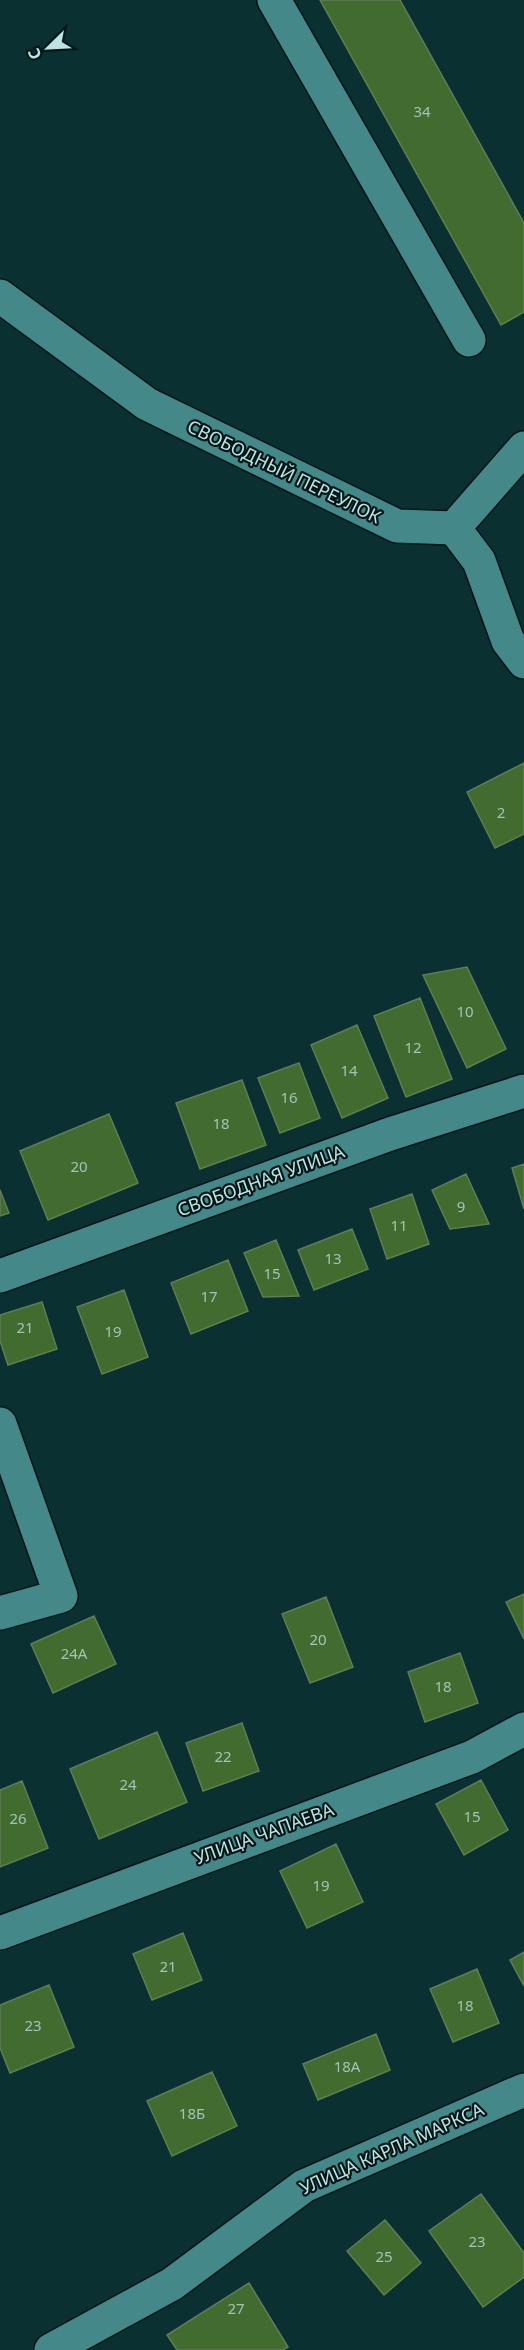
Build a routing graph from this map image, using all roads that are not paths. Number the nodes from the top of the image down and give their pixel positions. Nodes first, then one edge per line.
1 (274, 0) edge
2 (0, 296) edge
3 (469, 340) dead end
4 (524, 448) edge
5 (454, 528) junction
6 (524, 662) edge
7 (524, 1091) edge
8 (0, 1276) edge
9 (0, 1424) edge
10 (0, 1613) edge
11 (524, 1729) edge
12 (0, 1933) edge
13 (524, 2090) edge
14 (51, 2350) edge

1 - 3 street
2 - 5 street, СВОБОДНЫЙ ПЕРЕУЛОК
4 - 5 street
5 - 6 street
7 - 8 street, СВОБОДНАЯ УЛИЦА
9 - 10 street
11 - 12 street, УЛИЦА ЧАПАЕВА
13 - 14 street, УЛИЦА КАРЛА МАРКСА

